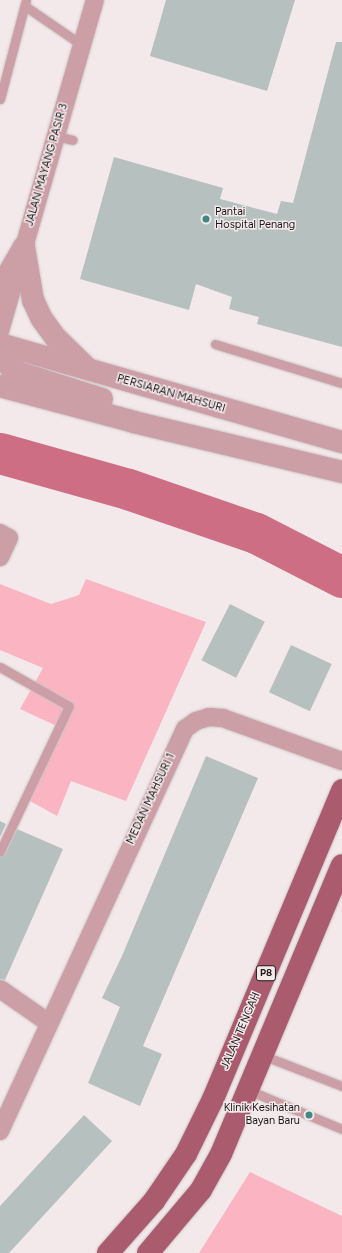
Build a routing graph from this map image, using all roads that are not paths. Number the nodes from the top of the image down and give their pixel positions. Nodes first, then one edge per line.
1 (95, 0) edge
2 (26, 3) edge
3 (82, 45) junction
4 (4, 66) edge
5 (0, 99) edge
6 (24, 246) junction
7 (0, 288) edge
8 (0, 331) edge
9 (0, 344) edge
10 (215, 344) dead end
11 (0, 353) edge
12 (92, 372) junction
13 (342, 383) edge
14 (0, 386) edge
15 (134, 422) junction
16 (342, 442) edge
17 (342, 472) edge
18 (5, 536) edge
19 (0, 557) edge
20 (0, 667) edge
21 (342, 761) edge
22 (342, 790) edge
23 (0, 851) edge
24 (341, 871) edge
25 (0, 990) edge
26 (49, 1023) junction
27 (262, 1055) junction
28 (342, 1086) edge
29 (248, 1090) junction
30 (342, 1129) edge
31 (0, 1131) edge
32 (108, 1253) edge
33 (148, 1253) edge

1 - 3 street, JALAN MAYANG PASIR 3
2 - 3 lane
2 - 4 lane
3 - 6 street, JALAN MAYANG PASIR 3
4 - 5 lane
6 - 7 street
6 - 8 street, JALAN MAYANG PASIR 3
6 - 12 street
9 - 12 street, PERSIARAN MAHSURI
10 - 13 lane
11 - 15 street
12 - 16 street, PERSIARAN MAHSURI
14 - 15 street
15 - 17 street
18 - 19 street
20 - 23 lane
21 - 26 street, MEDAN MAHSURI 1
22 - 32 main road, JALAN TENGAH / P8
24 - 27 main road, P8
25 - 26 street
26 - 31 street, MEDAN MAHSURI 1
27 - 28 lane
27 - 29 main road, P8
29 - 30 lane
29 - 33 main road, P8

